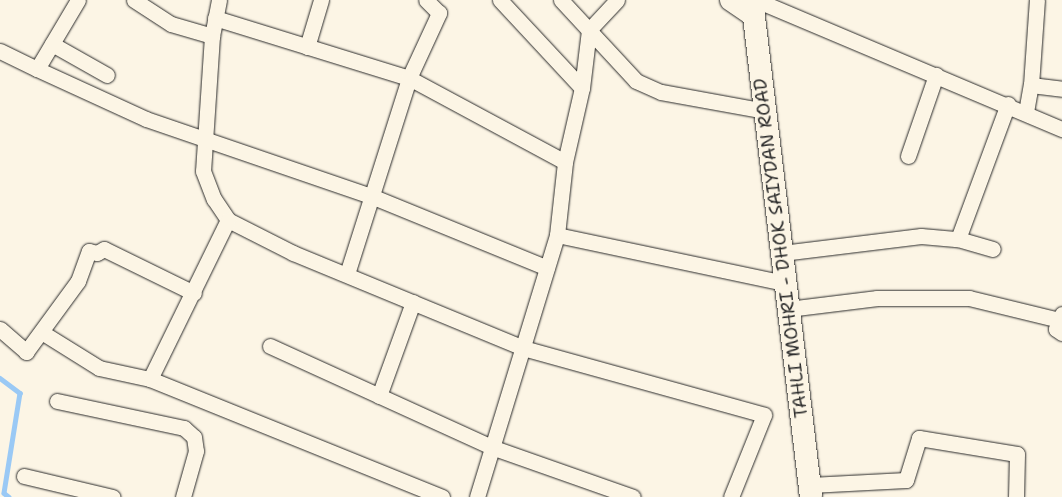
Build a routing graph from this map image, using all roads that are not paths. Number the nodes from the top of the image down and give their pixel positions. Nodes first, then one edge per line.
1 (78, 0) edge
2 (134, 0) edge
3 (219, 0) edge
4 (321, 0) edge
5 (426, 0) edge
6 (500, 0) edge
7 (561, 0) edge
8 (617, 0) edge
9 (732, 0) edge
10 (1037, 0) edge
11 (754, 5) edge
12 (215, 18) junction
13 (589, 30) junction
14 (212, 36) junction
15 (52, 44) junction
16 (307, 47) junction
17 (0, 51) edge
18 (37, 69) junction
19 (107, 75) dead end
20 (936, 75) junction
21 (409, 78) junction
22 (1031, 85) junction
23 (582, 88) junction
24 (1062, 89) edge
25 (1008, 104) junction
26 (766, 111) junction
27 (1026, 112) junction
28 (1062, 129) edge
29 (206, 140) junction
30 (908, 156) dead end
31 (566, 162) junction
32 (371, 196) junction
33 (228, 220) junction
34 (556, 235) junction
35 (958, 239) junction
36 (993, 248) dead end
37 (782, 253) junction
38 (547, 268) junction
39 (347, 274) junction
40 (785, 283) junction
41 (194, 293) junction
42 (413, 302) junction
43 (788, 309) junction
44 (1061, 322) edge
45 (0, 329) edge
46 (43, 333) junction
47 (270, 346) dead end
48 (523, 348) junction
49 (150, 379) junction
50 (379, 396) junction
51 (58, 401) dead end
52 (494, 448) junction
53 (24, 476) dead end
54 (810, 491) edge
55 (112, 497) edge
56 (183, 497) edge
57 (442, 497) edge
58 (477, 497) edge
59 (633, 497) edge
60 (731, 497) edge
61 (1016, 497) edge

1 - 15 street
2 - 14 street
3 - 12 street
4 - 16 street
5 - 21 street
6 - 23 street
7 - 13 street
8 - 13 street
9 - 11 street
10 - 22 street
11 - 20 street
11 - 26 street, TAHLI MOHRI - DHOK SAIYDAN ROAD
12 - 14 street
12 - 16 street
13 - 23 street
13 - 26 street
14 - 29 street
15 - 18 street
15 - 19 street
16 - 21 street
17 - 18 street
18 - 29 street
20 - 25 street
20 - 30 street
21 - 31 street
21 - 32 street
22 - 24 street
22 - 27 street
23 - 31 street
25 - 27 street
25 - 35 street
26 - 37 street, TAHLI MOHRI - DHOK SAIYDAN ROAD
27 - 28 street
29 - 32 street
29 - 33 street
31 - 34 street
32 - 38 street
32 - 39 street
33 - 39 street
33 - 41 street
34 - 38 street
34 - 40 street
35 - 36 street
35 - 37 street
37 - 40 street, TAHLI MOHRI - DHOK SAIYDAN ROAD
38 - 48 street
39 - 42 street
40 - 43 street, TAHLI MOHRI - DHOK SAIYDAN ROAD
41 - 46 street
41 - 49 street
42 - 48 street
42 - 50 street
43 - 44 street
43 - 54 street, TAHLI MOHRI - DHOK SAIYDAN ROAD
45 - 46 street
46 - 49 street
47 - 50 street
48 - 52 street
48 - 60 street
49 - 57 street
50 - 52 street
51 - 56 street
52 - 58 street
52 - 59 street
53 - 55 street
54 - 61 street

